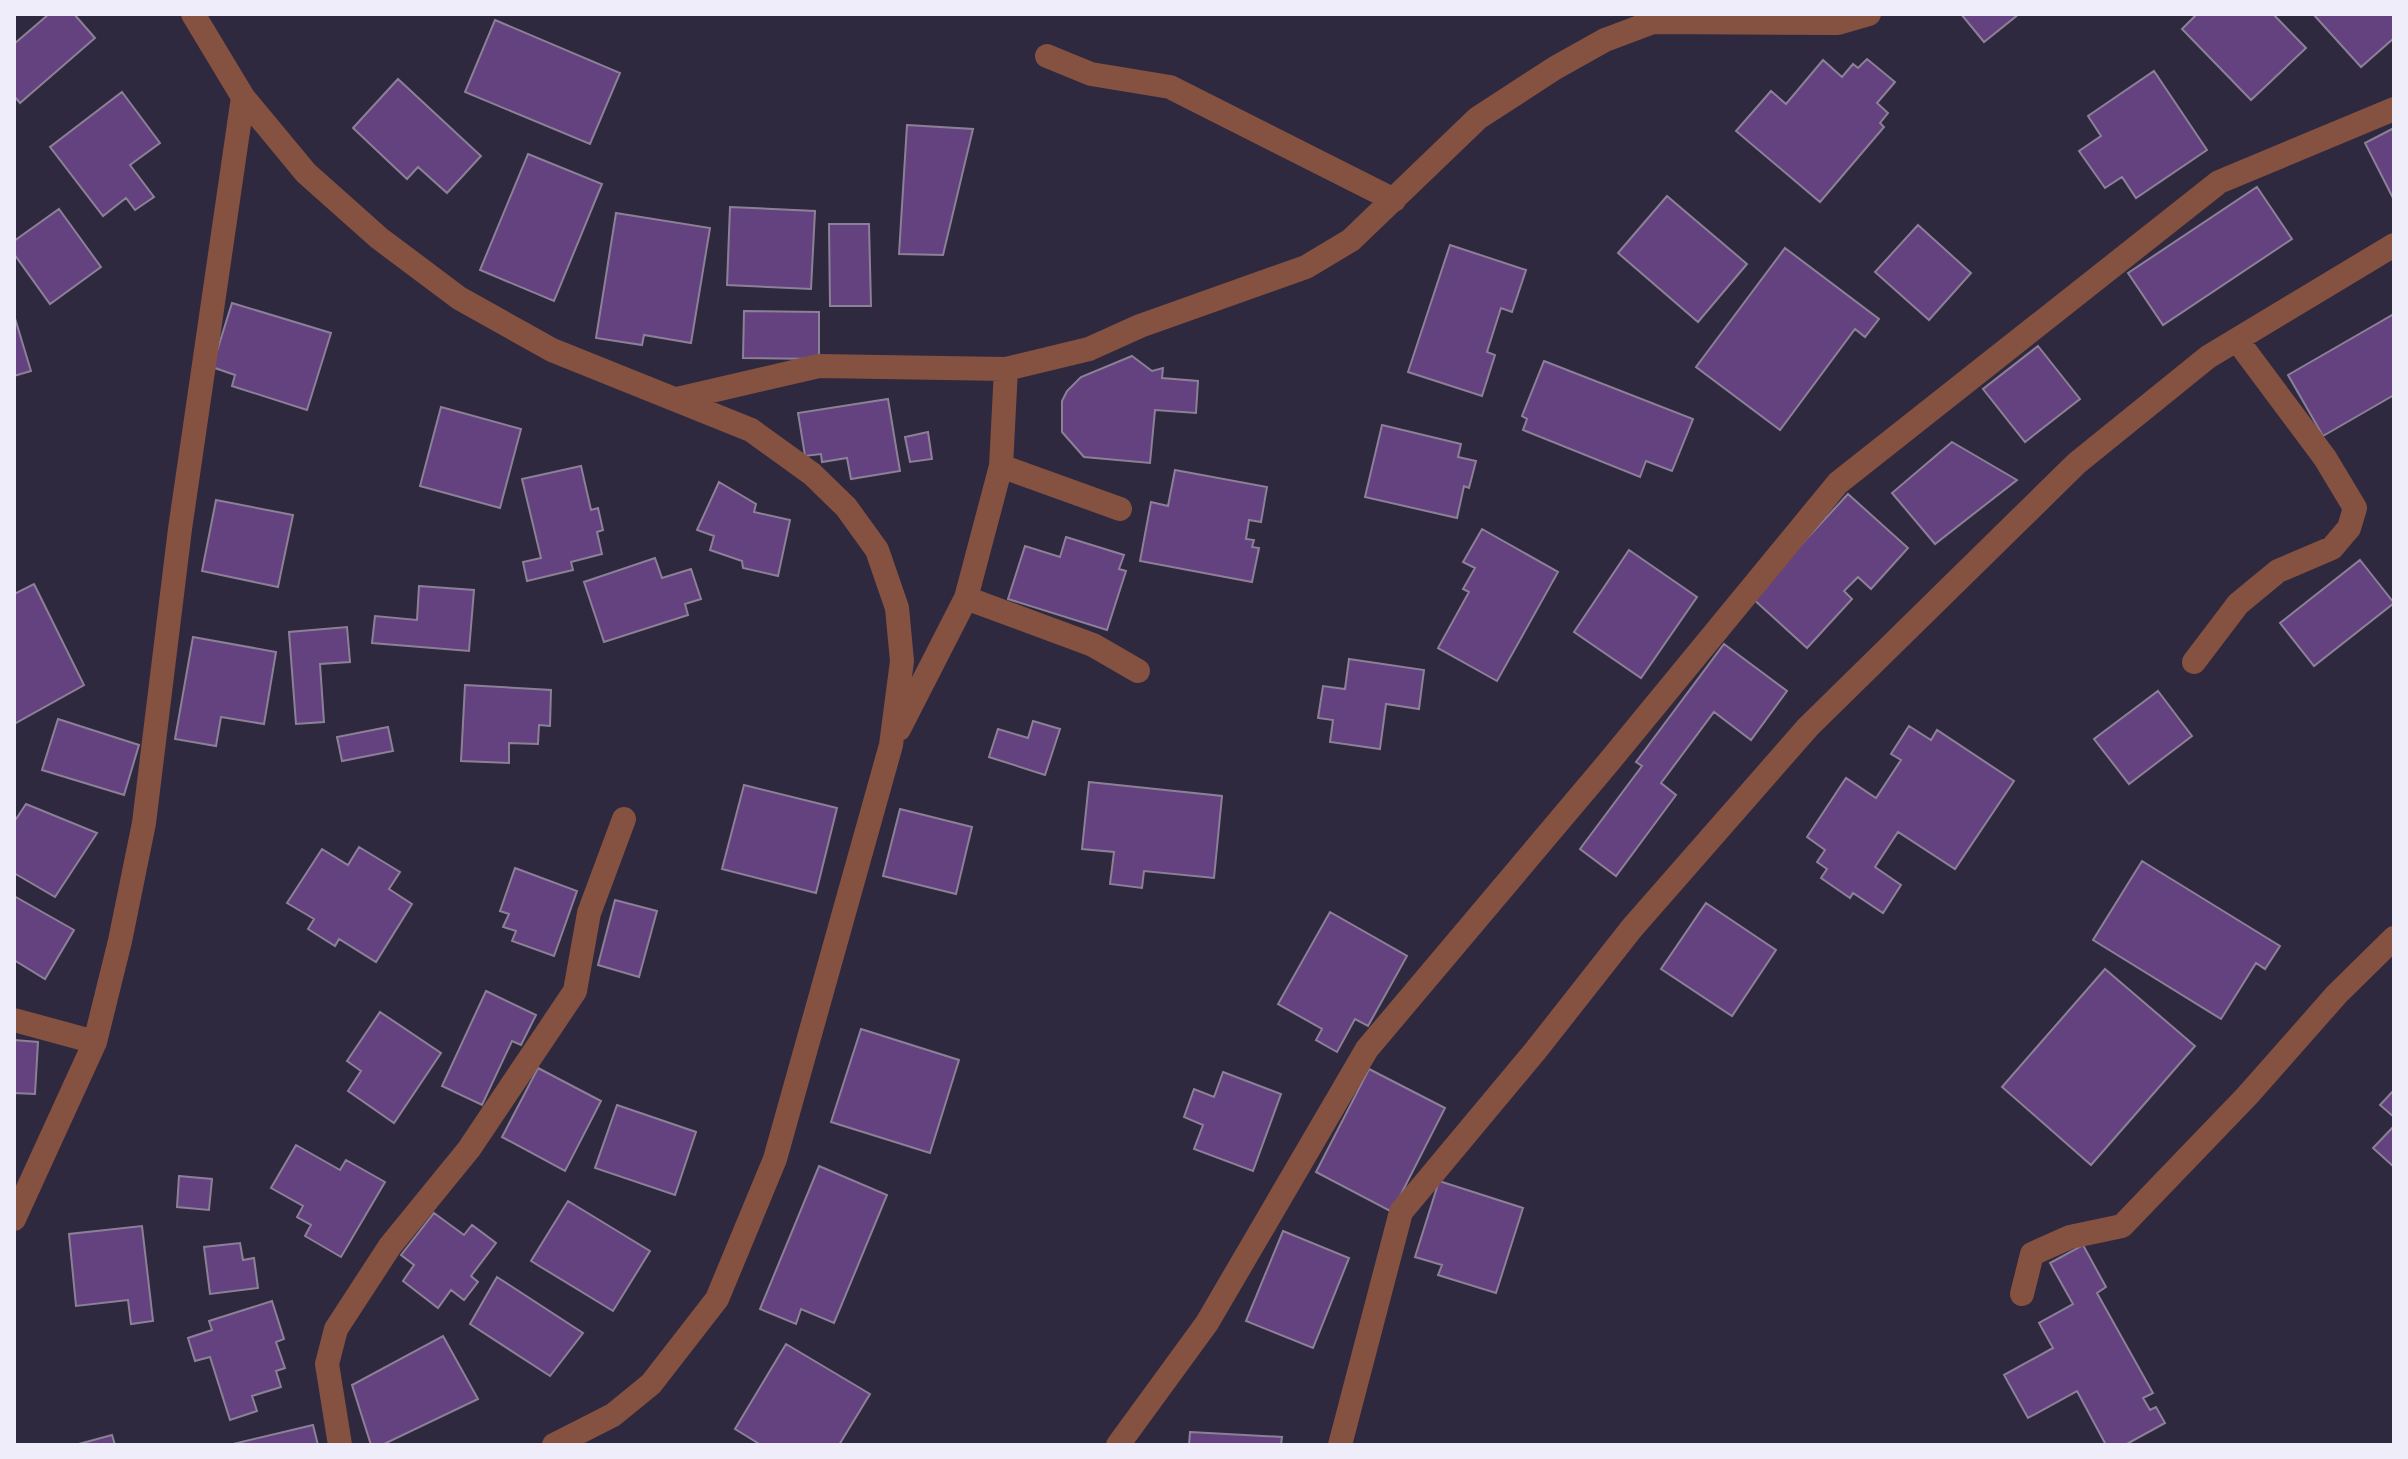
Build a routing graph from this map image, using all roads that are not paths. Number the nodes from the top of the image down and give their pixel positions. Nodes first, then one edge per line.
1 (193, 14) edge
2 (1869, 14) edge
3 (1047, 56) dead end
4 (243, 97) junction
5 (2394, 109) edge
6 (1394, 200) junction
7 (2394, 245) edge
8 (2237, 340) junction
9 (1006, 369) junction
10 (677, 399) junction
11 (1001, 466) junction
12 (1120, 509) dead end
13 (966, 598) junction
14 (2194, 662) dead end
15 (1138, 671) dead end
16 (891, 745) junction
17 (624, 819) dead end
18 (2394, 938) edge
19 (14, 1020) edge
20 (95, 1042) junction
21 (14, 1219) edge
22 (2022, 1294) dead end
23 (340, 1445) edge
24 (554, 1445) edge
25 (1118, 1445) edge
26 (1340, 1445) edge

1 - 4 street
2 - 6 street
3 - 6 street
4 - 10 street
4 - 20 street
5 - 25 street
6 - 9 street
7 - 8 street
8 - 14 street
8 - 26 street
9 - 10 street
9 - 11 street
10 - 16 street
11 - 12 street
11 - 13 street
13 - 15 street
13 - 16 street
16 - 24 street
17 - 23 street
18 - 22 street
19 - 20 street
20 - 21 street

